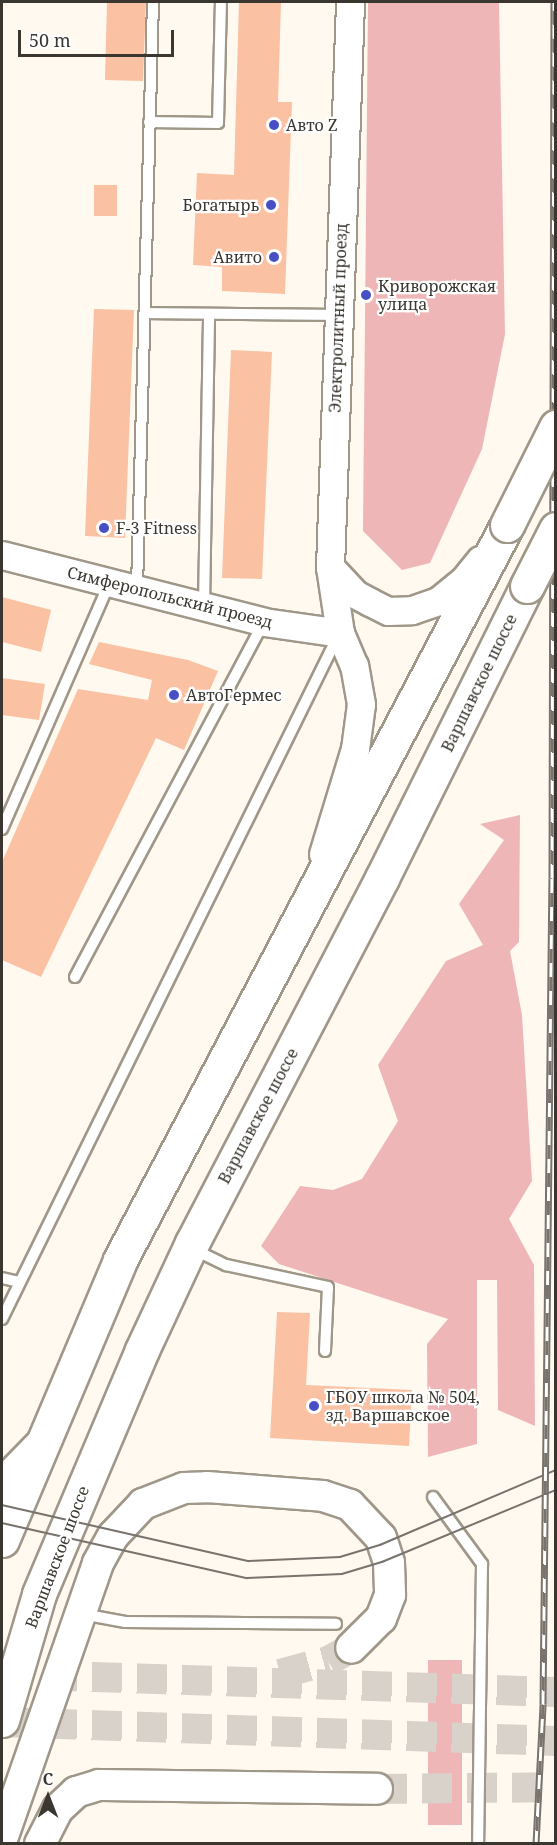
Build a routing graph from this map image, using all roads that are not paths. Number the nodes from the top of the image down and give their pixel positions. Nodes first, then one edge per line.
1 (153, 2) edge
2 (221, 2) edge
3 (350, 2) edge
4 (149, 123) junction
5 (146, 313) junction
6 (209, 314) junction
7 (336, 315) junction
8 (555, 427) edge
9 (504, 529) junction
10 (555, 529) edge
11 (2, 555) edge
12 (330, 567) junction
13 (110, 582) junction
14 (137, 588) junction
15 (204, 607) junction
16 (264, 622) junction
17 (340, 633) junction
18 (2, 829) edge
19 (307, 910) junction
20 (75, 977) dead end
21 (190, 1248) junction
22 (2, 1278) edge
23 (20, 1282) junction
24 (2, 1319) edge
25 (326, 1351) dead end
26 (39, 1446) junction
27 (2, 1484) edge
28 (433, 1497) dead end
29 (2, 1540) edge
30 (80, 1614) junction
31 (344, 1636) joint
32 (2, 1720) edge
33 (377, 1789) tunnel mouth
34 (2, 1839) edge
35 (40, 1844) edge
36 (478, 1844) edge

1 - 4 lane
2 - 4 lane
3 - 7 street, Электролитный проезд
4 - 5 lane
5 - 6 lane
5 - 14 lane
6 - 7 lane
6 - 15 lane
7 - 12 street, Электролитный проезд
8 - 9 main road, bridge
9 - 12 street
9 - 19 main road
10 - 21 main road, Варшавское шоссе, bridge
11 - 13 street, Симферопольский проезд
12 - 17 street, Электролитный проезд
13 - 14 street, Симферопольский проезд
13 - 18 lane
14 - 15 street, Симферопольский проезд
15 - 16 street, Симферопольский проезд
16 - 17 street, Симферопольский проезд
16 - 20 lane
17 - 19 street, Электролитный проезд
17 - 23 lane
19 - 26 main road
21 - 25 lane
21 - 32 main road, Варшавское шоссе
22 - 23 lane
23 - 24 lane
26 - 27 main road
26 - 29 main road
28 - 36 lane
30 - 31 lane
30 - 31 main road
30 - 34 main road
33 - 35 main road

